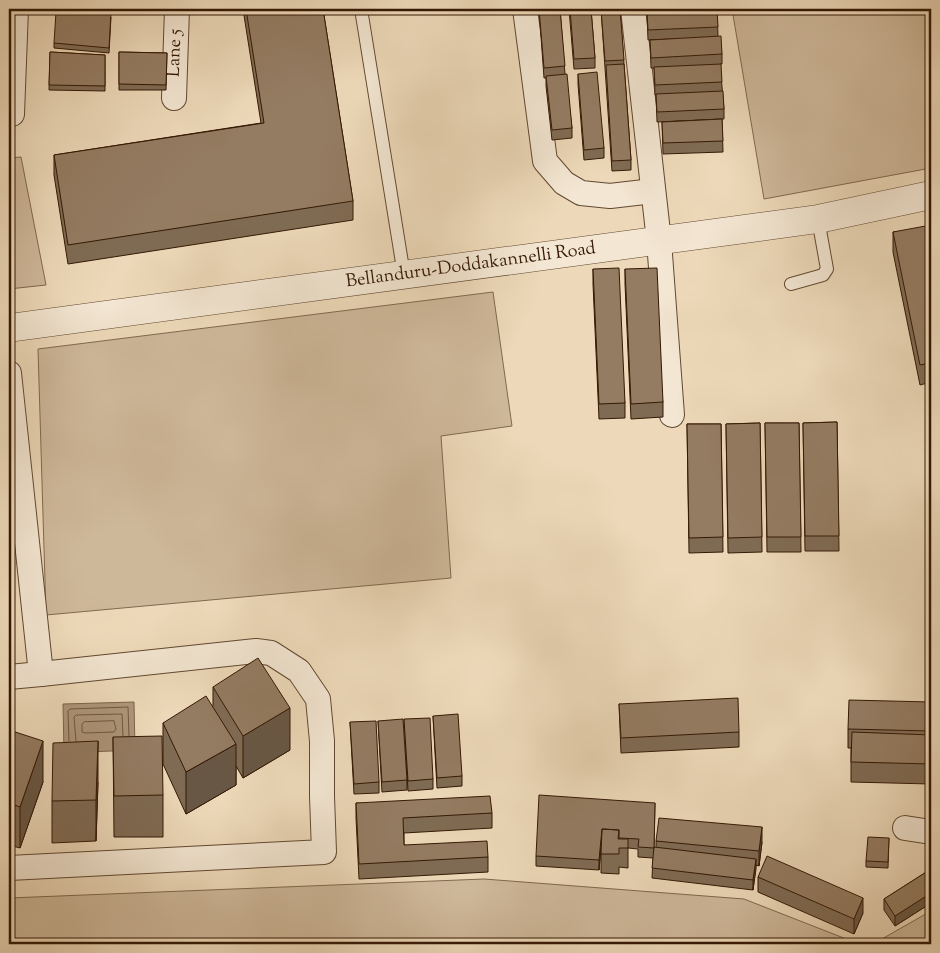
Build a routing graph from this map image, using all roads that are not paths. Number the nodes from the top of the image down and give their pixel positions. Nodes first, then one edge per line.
1 (16, 9) edge
2 (177, 9) edge
3 (361, 9) edge
4 (525, 9) edge
5 (633, 9) edge
6 (174, 98) dead end
7 (12, 114) dead end
8 (653, 191) junction
9 (931, 195) edge
10 (818, 219) junction
11 (659, 241) junction
12 (404, 275) junction
13 (791, 284) dead end
14 (9, 328) edge
15 (9, 373) edge
16 (672, 415) dead end
17 (41, 674) junction
18 (9, 677) edge
19 (906, 828) dead end
20 (931, 832) edge
21 (9, 868) edge

1 - 7 street
2 - 6 street, Lane 5
3 - 12 lane
4 - 8 street
5 - 8 street
8 - 11 street
9 - 10 street, Bellanduru-Doddakannelli Road
10 - 11 street, Bellanduru-Doddakannelli Road
10 - 13 lane
11 - 12 street, Bellanduru-Doddakannelli Road
11 - 16 street
12 - 14 street, Bellanduru-Doddakannelli Road
15 - 17 street
17 - 18 street
17 - 21 street
19 - 20 street

